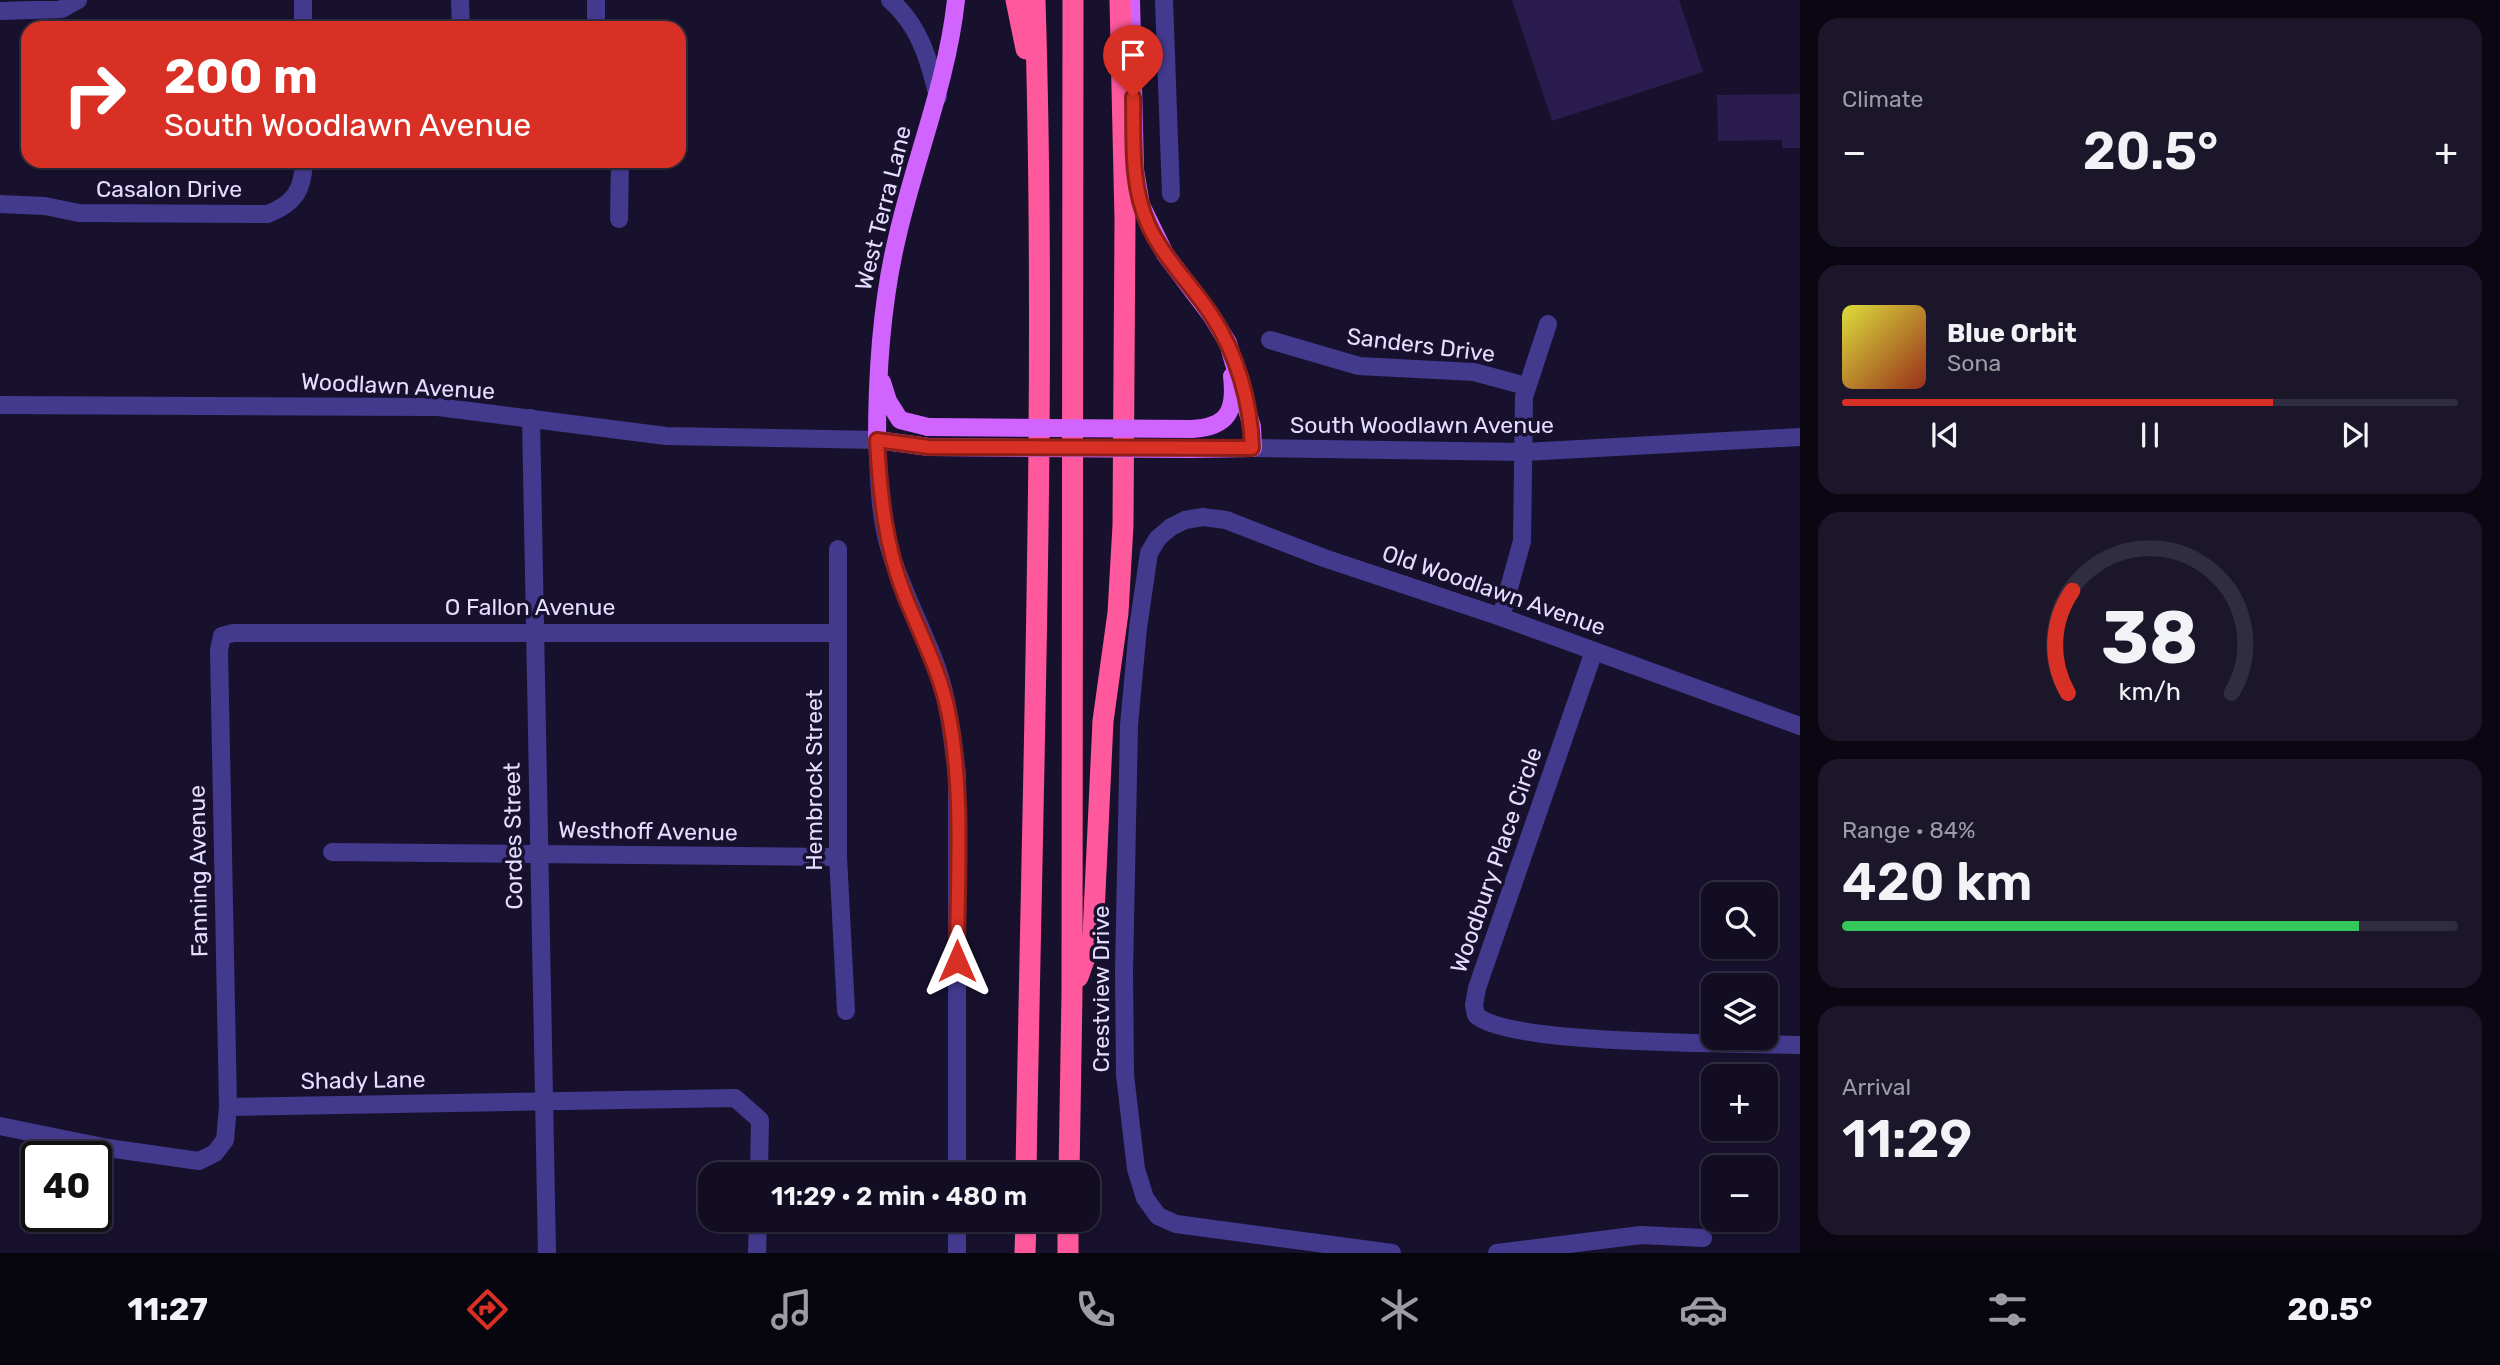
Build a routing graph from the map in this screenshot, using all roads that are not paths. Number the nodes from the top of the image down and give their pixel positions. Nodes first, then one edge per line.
1 (78, 0) edge
2 (303, 0) edge
3 (460, 0) edge
4 (596, 0) edge
5 (890, 0) edge
6 (956, 0) edge
7 (1016, 0) edge
8 (1035, 0) edge
9 (1073, 0) edge
10 (1120, 0) edge
11 (1130, 0) edge
12 (1164, 0) edge
13 (0, 11) edge
14 (303, 21) edge
15 (461, 21) edge
16 (596, 21) edge
17 (938, 97) junction
18 (1038, 105) junction
19 (304, 168) edge
20 (620, 168) edge
21 (1171, 194) dead end
22 (0, 204) edge
23 (619, 219) dead end
24 (1548, 324) dead end
25 (1270, 341) dead end
26 (1228, 343) junction
27 (878, 372) junction
28 (1526, 386) junction
29 (0, 405) edge
30 (531, 418) junction
31 (1800, 437) edge
32 (877, 440) junction
33 (1252, 448) junction
34 (1524, 452) junction
35 (1171, 527) joint
36 (838, 549) dead end
37 (1501, 617) junction
38 (533, 632) junction
39 (838, 633) junction
40 (222, 636) joint
41 (1594, 651) junction
42 (1800, 726) edge
43 (332, 852) dead end
44 (538, 854) junction
45 (838, 857) junction
46 (1072, 993) junction
47 (846, 1011) dead end
48 (1800, 1045) edge
49 (545, 1101) junction
50 (228, 1107) junction
51 (0, 1126) edge
52 (759, 1162) edge
53 (957, 1162) edge
54 (1026, 1162) edge
55 (1069, 1162) edge
56 (758, 1232) edge
57 (957, 1232) edge
58 (1026, 1232) edge
59 (1068, 1232) edge
60 (1703, 1238) dead end
61 (547, 1253) edge
62 (757, 1253) edge
63 (957, 1253) edge
64 (1025, 1253) edge
65 (1068, 1253) edge
66 (1392, 1253) edge
67 (1497, 1253) edge

1 - 13 street
2 - 14 street
3 - 15 street
4 - 16 street
5 - 17 street
6 - 17 main road, West Terra Lane
7 - 18 highway
8 - 18 highway
9 - 46 highway
10 - 46 highway
11 - 26 main road
12 - 21 street
17 - 27 main road, West Terra Lane
18 - 54 highway
19 - 22 street, Casalon Drive
20 - 23 street
24 - 28 street
25 - 28 street, Sanders Drive
26 - 27 main road, bridge
26 - 33 main road
27 - 32 main road, West Terra Lane
28 - 34 street
29 - 30 street, Woodlawn Avenue
30 - 32 street, Woodlawn Avenue
30 - 38 street, Cordes Street
31 - 34 street, South Woodlawn Avenue
32 - 33 main road, South Woodlawn Avenue, bridge
32 - 53 street, West Terra Lane
33 - 34 street, South Woodlawn Avenue
34 - 37 street
35 - 37 street, Old Woodlawn Avenue
35 - 66 street, Crestview Drive
36 - 39 street, Hembrock Street
37 - 41 street, Old Woodlawn Avenue
38 - 39 street, O Fallon Avenue
38 - 40 street, O Fallon Avenue
38 - 44 street, Cordes Street
39 - 45 street, Hembrock Street
40 - 50 street, Fanning Avenue
41 - 42 street, Old Woodlawn Avenue
41 - 48 street, Woodbury Place Circle
43 - 44 street, Westhoff Avenue
44 - 45 street, Westhoff Avenue
44 - 49 street, Cordes Street
45 - 47 street, Hembrock Street
46 - 55 highway
49 - 50 street, Shady Lane
49 - 52 street, Shady Lane
49 - 61 street, Cordes Street
50 - 51 street
56 - 62 street
57 - 63 street
58 - 64 highway
59 - 65 highway
60 - 67 street

